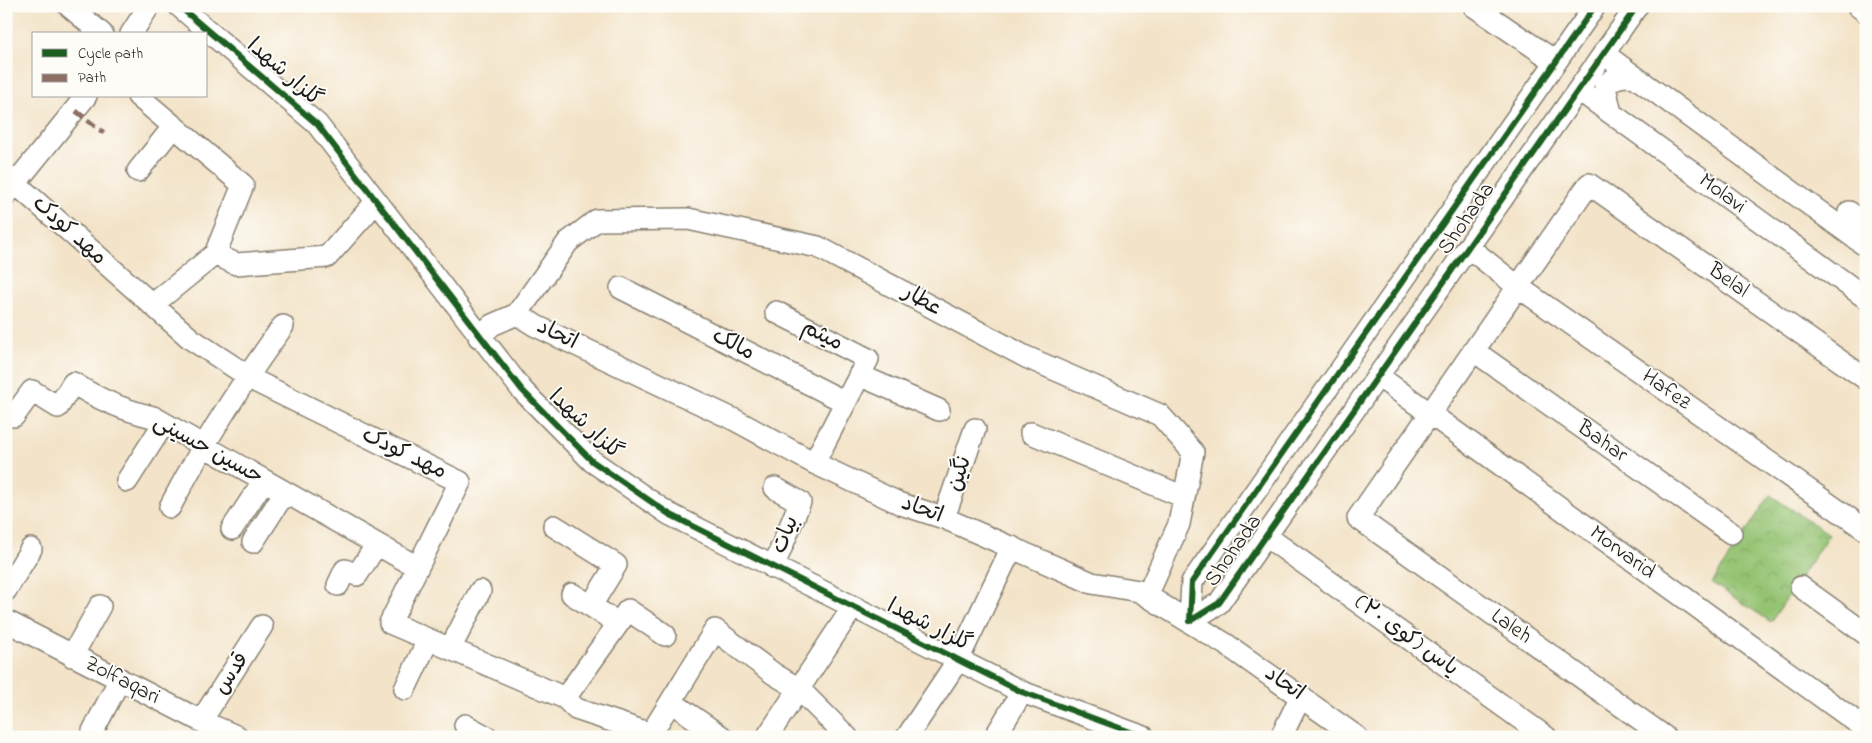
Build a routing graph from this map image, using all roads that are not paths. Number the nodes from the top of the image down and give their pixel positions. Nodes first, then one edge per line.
1 (69, 6) edge
2 (149, 6) edge
3 (179, 6) edge
4 (1474, 6) edge
5 (1595, 6) edge
6 (1637, 6) edge
7 (1858, 6) edge
8 (1866, 12) edge
9 (100, 32) edge
10 (132, 32) edge
11 (1604, 54) junction
12 (1556, 62) junction
13 (1634, 76) junction
14 (1579, 90) junction
15 (84, 98) edge
16 (140, 98) edge
17 (1611, 113) junction
18 (174, 126) junction
19 (138, 171) dead end
20 (10, 185) edge
21 (376, 202) junction
22 (1866, 246) edge
23 (1468, 247) junction
24 (214, 254) junction
25 (1517, 286) junction
26 (621, 288) dead end
27 (1866, 298) edge
28 (152, 305) junction
29 (776, 312) dead end
30 (517, 314) junction
31 (283, 326) dead end
32 (479, 337) junction
33 (1474, 351) junction
34 (864, 367) junction
35 (247, 375) junction
36 (1378, 376) junction
37 (1866, 379) edge
38 (845, 402) junction
39 (938, 410) dead end
40 (1431, 414) junction
41 (14, 416) dead end
42 (164, 423) junction
43 (976, 429) dead end
44 (1031, 433) dead end
45 (203, 445) junction
46 (814, 463) junction
47 (264, 480) junction
48 (127, 482) dead end
49 (775, 488) dead end
50 (285, 492) junction
51 (1184, 497) junction
52 (170, 507) dead end
53 (944, 518) junction
54 (554, 526) dead end
55 (232, 529) dead end
56 (1866, 530) edge
57 (1731, 533) dead end
58 (1266, 536) junction
59 (253, 542) dead end
60 (377, 544) junction
61 (1012, 548) junction
62 (31, 549) dead end
63 (418, 567) junction
64 (773, 568) junction
65 (338, 585) dead end
66 (1802, 587) dead end
67 (6, 590) edge
68 (480, 591) dead end
69 (572, 594) dead end
70 (1147, 596) junction
71 (592, 604) junction
72 (100, 606) dead end
73 (853, 608) junction
74 (6, 621) edge
75 (1190, 621) junction
76 (618, 623) junction
77 (262, 626) dead end
78 (1866, 634) edge
79 (665, 635) dead end
80 (428, 640) junction
81 (450, 649) junction
82 (72, 656) junction
83 (958, 660) junction
84 (120, 679) junction
85 (404, 689) dead end
86 (799, 689) junction
87 (1022, 692) junction
88 (1301, 696) junction
89 (565, 698) junction
90 (671, 702) junction
91 (201, 721) junction
92 (465, 725) dead end
93 (1866, 729) edge
94 (93, 731) dead end
95 (1130, 734) edge
96 (650, 735) edge
97 (238, 737) edge
98 (487, 737) edge
99 (722, 737) edge
100 (767, 737) edge
101 (847, 737) edge
102 (907, 737) edge
103 (995, 737) edge
104 (1281, 737) edge
105 (1357, 737) edge
106 (1546, 737) edge
107 (1665, 737) edge

1 - 9 street
2 - 10 street
3 - 21 street, گلزار شهدا
4 - 12 street
5 - 12 street, Shohada
6 - 11 street, Shohada
7 - 8 street
11 - 13 street, Molavi
11 - 14 street, Shohada
12 - 75 street, Shohada
13 - 17 street
13 - 22 street, Molavi
14 - 17 street, Molavi
14 - 23 street, Shohada
15 - 20 street
16 - 18 street
17 - 27 street, Molavi
18 - 19 street
18 - 24 street
20 - 28 street, مهد کودک
21 - 24 street
21 - 32 street, گلزار شهدا
23 - 25 street, Hafez
23 - 36 street, Shohada
24 - 28 street
25 - 33 street
25 - 37 street, Belal
25 - 56 street, Hafez
26 - 38 street, مالک
28 - 35 street, مهد کودک
29 - 34 street, میثم
30 - 32 street, اتحاد
30 - 46 street, اتحاد
30 - 51 street, عطار
31 - 35 street
32 - 64 street, گلزار شهدا
33 - 40 street
33 - 57 street, Bahar
34 - 38 street
34 - 39 street
35 - 45 street
35 - 63 street, مهد کودک
36 - 40 street, Morvarid
36 - 58 street, Shohada
38 - 46 street
40 - 93 street, Morvarid
40 - 107 street, Laleh
41 - 42 street, حسین حسینی
42 - 45 street, حسین حسینی
42 - 48 street
43 - 53 street, نگین
44 - 51 street
45 - 47 street, حسین حسینی
45 - 52 street
46 - 53 street, اتحاد
47 - 50 street, حسین حسینی
47 - 55 street
49 - 64 street, بیات
50 - 59 street
50 - 60 street, حسین حسینی
51 - 70 street, عطار
53 - 61 street, اتحاد
54 - 71 street
58 - 75 street, Shohada
58 - 106 street, یاس (کوی ۲۰)
60 - 63 street, حسین حسینی
60 - 65 street
61 - 70 street, اتحاد
61 - 83 street
62 - 67 street
63 - 80 street, مهد کودک
64 - 73 street, گلزار شهدا
66 - 78 street
68 - 81 street
69 - 71 street
70 - 75 street, اتحاد
71 - 76 street
72 - 82 street
73 - 83 street, گلزار شهدا
73 - 86 street
74 - 82 street, Zolfaqari
75 - 88 street, اتحاد
76 - 79 street
76 - 89 street
77 - 91 street, قدس
80 - 81 street, مهد کودک
80 - 85 street
81 - 89 street, مهد کودک
82 - 84 street, Zolfaqari
83 - 87 street, گلزار شهدا
83 - 102 street
84 - 91 street, Zolfaqari
84 - 94 street
86 - 90 street
86 - 100 street
86 - 101 street
87 - 95 street, گلزار شهدا
87 - 103 street
88 - 104 street
88 - 105 street, اتحاد
89 - 96 street, مهد کودک
90 - 96 street
90 - 99 street
91 - 97 street, Zolfaqari
92 - 98 street

